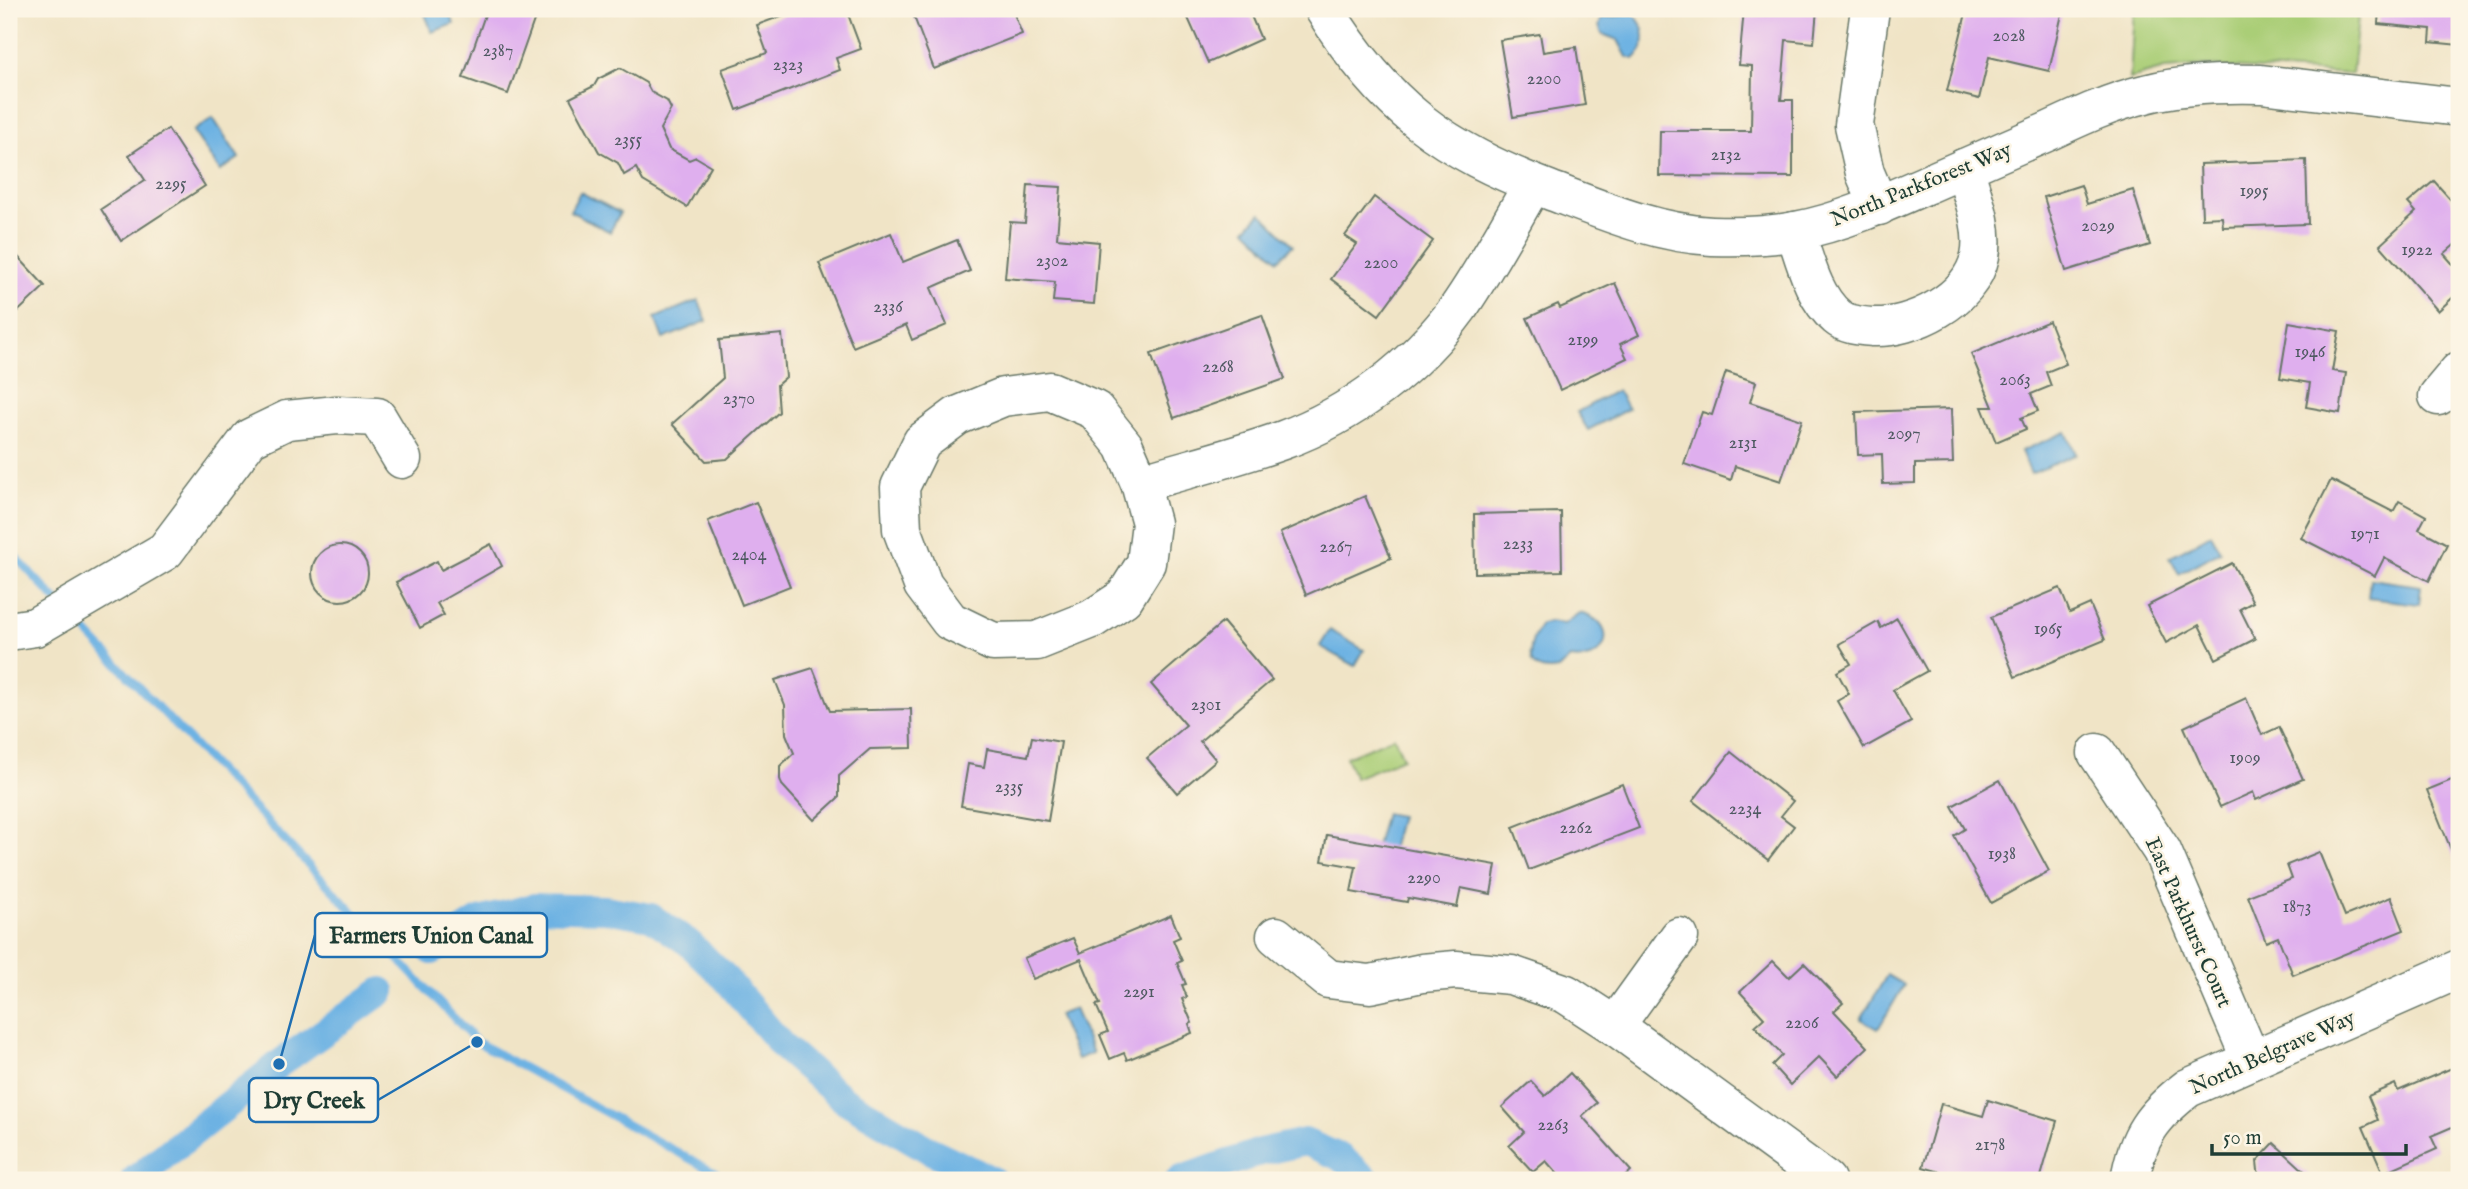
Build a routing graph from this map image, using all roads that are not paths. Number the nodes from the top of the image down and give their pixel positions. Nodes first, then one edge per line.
1 (1324, 9) edge
2 (1870, 9) edge
3 (2459, 107) edge
4 (1965, 168) junction
5 (1533, 184) junction
6 (1879, 206) junction
7 (1795, 231) junction
8 (402, 458) dead end
9 (1140, 483) junction
10 (9, 631) edge
11 (2097, 753) dead end
12 (1276, 936) dead end
13 (1679, 937) dead end
14 (2459, 969) edge
15 (1615, 1026) junction
16 (2251, 1060) junction
17 (1826, 1180) edge
18 (2130, 1180) edge

1 - 5 street, North Parkforest Way
2 - 6 street
3 - 4 street, North Parkforest Way
4 - 6 street, North Parkforest Way
4 - 7 street
5 - 7 street, North Parkforest Way
5 - 9 street
6 - 7 street, North Parkforest Way
8 - 10 street
9 - 9 street
11 - 16 street, East Parkhurst Court
12 - 15 street
13 - 15 street
14 - 16 street, North Belgrave Way
15 - 17 street
16 - 18 street, North Belgrave Way

